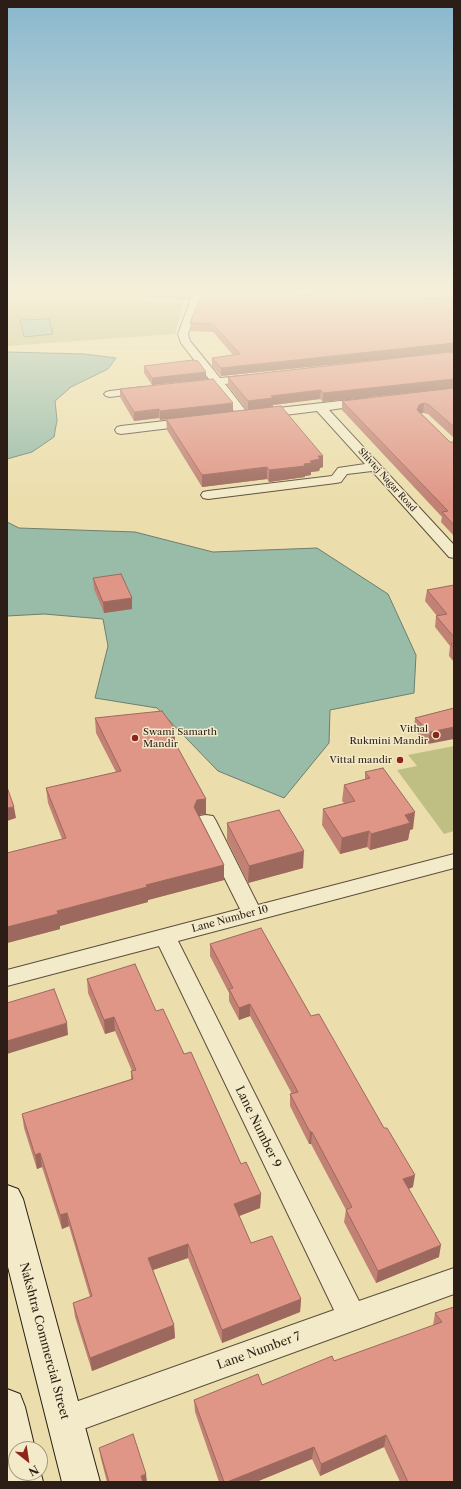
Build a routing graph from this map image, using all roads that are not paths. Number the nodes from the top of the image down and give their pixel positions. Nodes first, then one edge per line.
1 (202, 362) edge
2 (264, 376) edge
3 (217, 381) junction
4 (179, 386) edge
5 (156, 388) edge
6 (110, 394) dead end
7 (375, 401) edge
8 (320, 407) junction
9 (244, 416) junction
10 (229, 418) edge
11 (206, 420) edge
12 (121, 430) dead end
13 (375, 467) junction
14 (208, 495) dead end
15 (454, 554) edge
16 (206, 822) dead end
17 (454, 861) edge
18 (252, 913) junction
19 (165, 936) junction
20 (7, 978) edge
21 (7, 1199) edge
22 (454, 1281) edge
23 (352, 1317) junction
24 (7, 1407) edge
25 (64, 1421) junction
26 (14, 1441) edge
27 (81, 1482) edge

1 - 3 street
2 - 3 street
3 - 4 street
3 - 9 street
5 - 6 street
7 - 8 street
8 - 9 street
8 - 13 street, Shivtej Nagar Road
9 - 10 street
11 - 12 street
13 - 14 street
13 - 15 street, Shivtej Nagar Road
16 - 18 street
17 - 18 street, Lane Number 10
18 - 19 street, Lane Number 10
19 - 20 street, Lane Number 10
19 - 23 street, Lane Number 9
21 - 25 street, Nakshtra Commercial Street
22 - 23 street, Lane Number 7
23 - 25 street, Lane Number 7
24 - 26 street
25 - 27 street, Nakshtra Commercial Street

